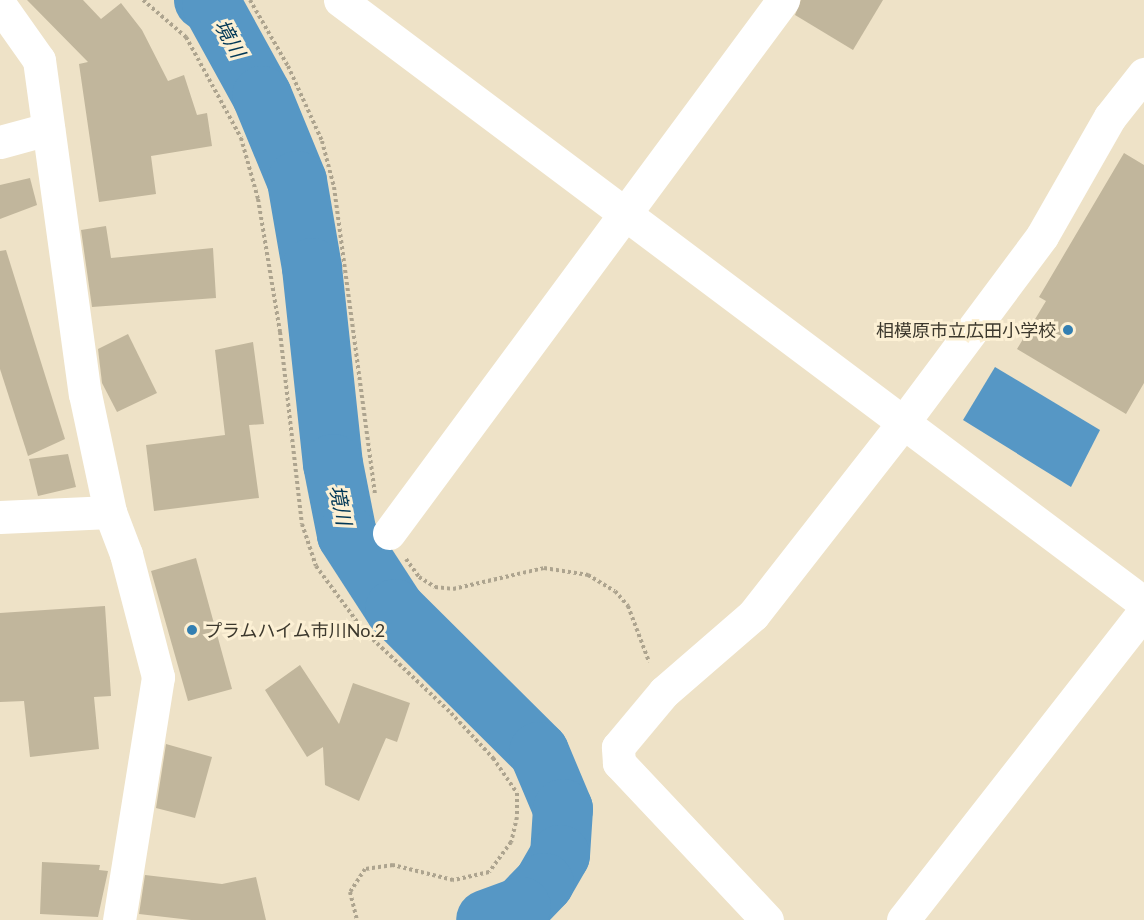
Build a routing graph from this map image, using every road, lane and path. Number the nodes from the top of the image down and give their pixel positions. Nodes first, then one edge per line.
1 (143, 0) edge
2 (250, 0) edge
3 (340, 0) edge
4 (783, 0) edge
5 (0, 5) edge
6 (1144, 74) edge
7 (48, 129) junction
8 (0, 142) edge
9 (622, 213) junction
10 (902, 424) junction
11 (110, 512) junction
12 (0, 517) edge
13 (389, 533) junction
14 (1144, 603) edge
15 (1144, 612) edge
16 (664, 692) junction
17 (119, 920) edge
18 (357, 920) edge
19 (767, 920) edge
20 (903, 920) edge

1 - 18 path
2 - 13 path
3 - 9 street
4 - 9 street
5 - 7 street
6 - 10 street
7 - 8 street
7 - 11 street
9 - 10 street
9 - 13 street
10 - 14 street
10 - 16 street
11 - 12 street
11 - 17 street
13 - 16 path
15 - 20 street
16 - 19 street

